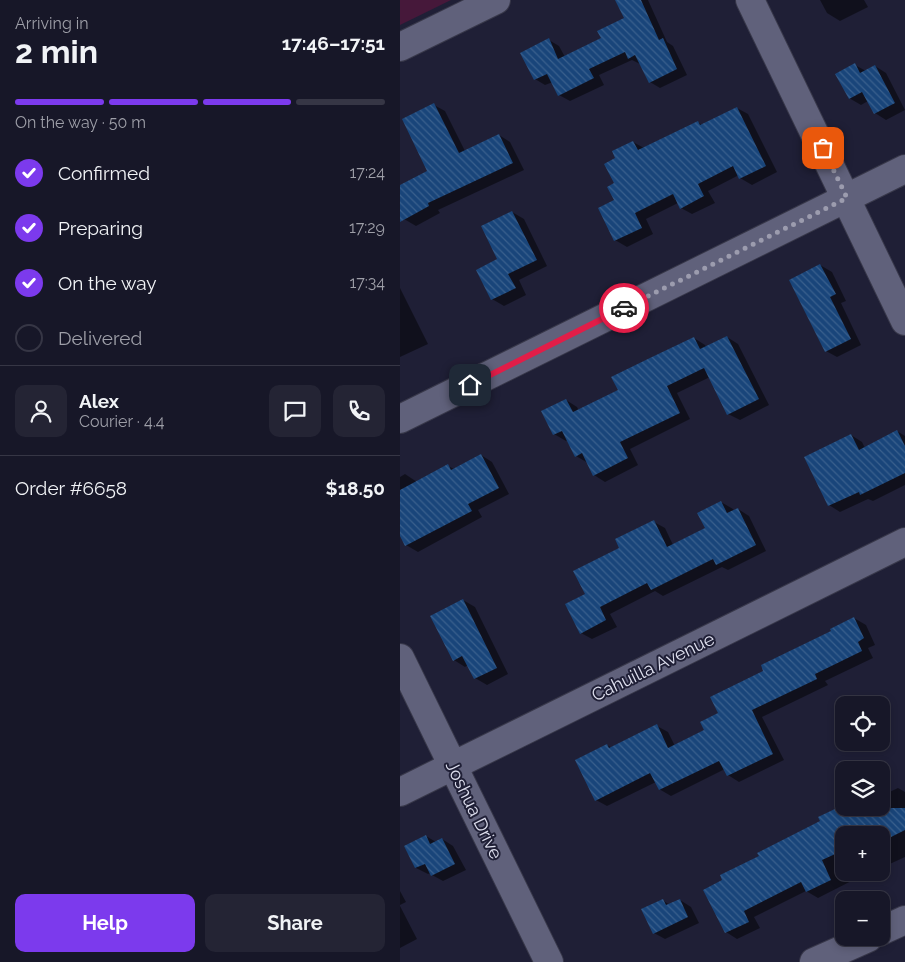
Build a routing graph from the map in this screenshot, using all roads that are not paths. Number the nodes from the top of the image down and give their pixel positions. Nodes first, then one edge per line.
1 (496, 0) edge
2 (750, 0) edge
3 (400, 47) edge
4 (905, 169) edge
5 (847, 198) junction
6 (905, 322) edge
7 (400, 420) edge
8 (905, 542) edge
9 (400, 658) edge
10 (452, 766) junction
11 (400, 792) edge
12 (905, 920) edge
13 (890, 927) edge
14 (850, 946) edge
15 (549, 962) edge
16 (814, 962) edge

1 - 3 street
2 - 5 street
4 - 5 street
5 - 6 street
5 - 7 street
8 - 10 street, Cahuilla Avenue
9 - 10 street, Joshua Drive
10 - 11 street, Cahuilla Avenue
10 - 15 street, Joshua Drive
12 - 13 street
14 - 16 street

